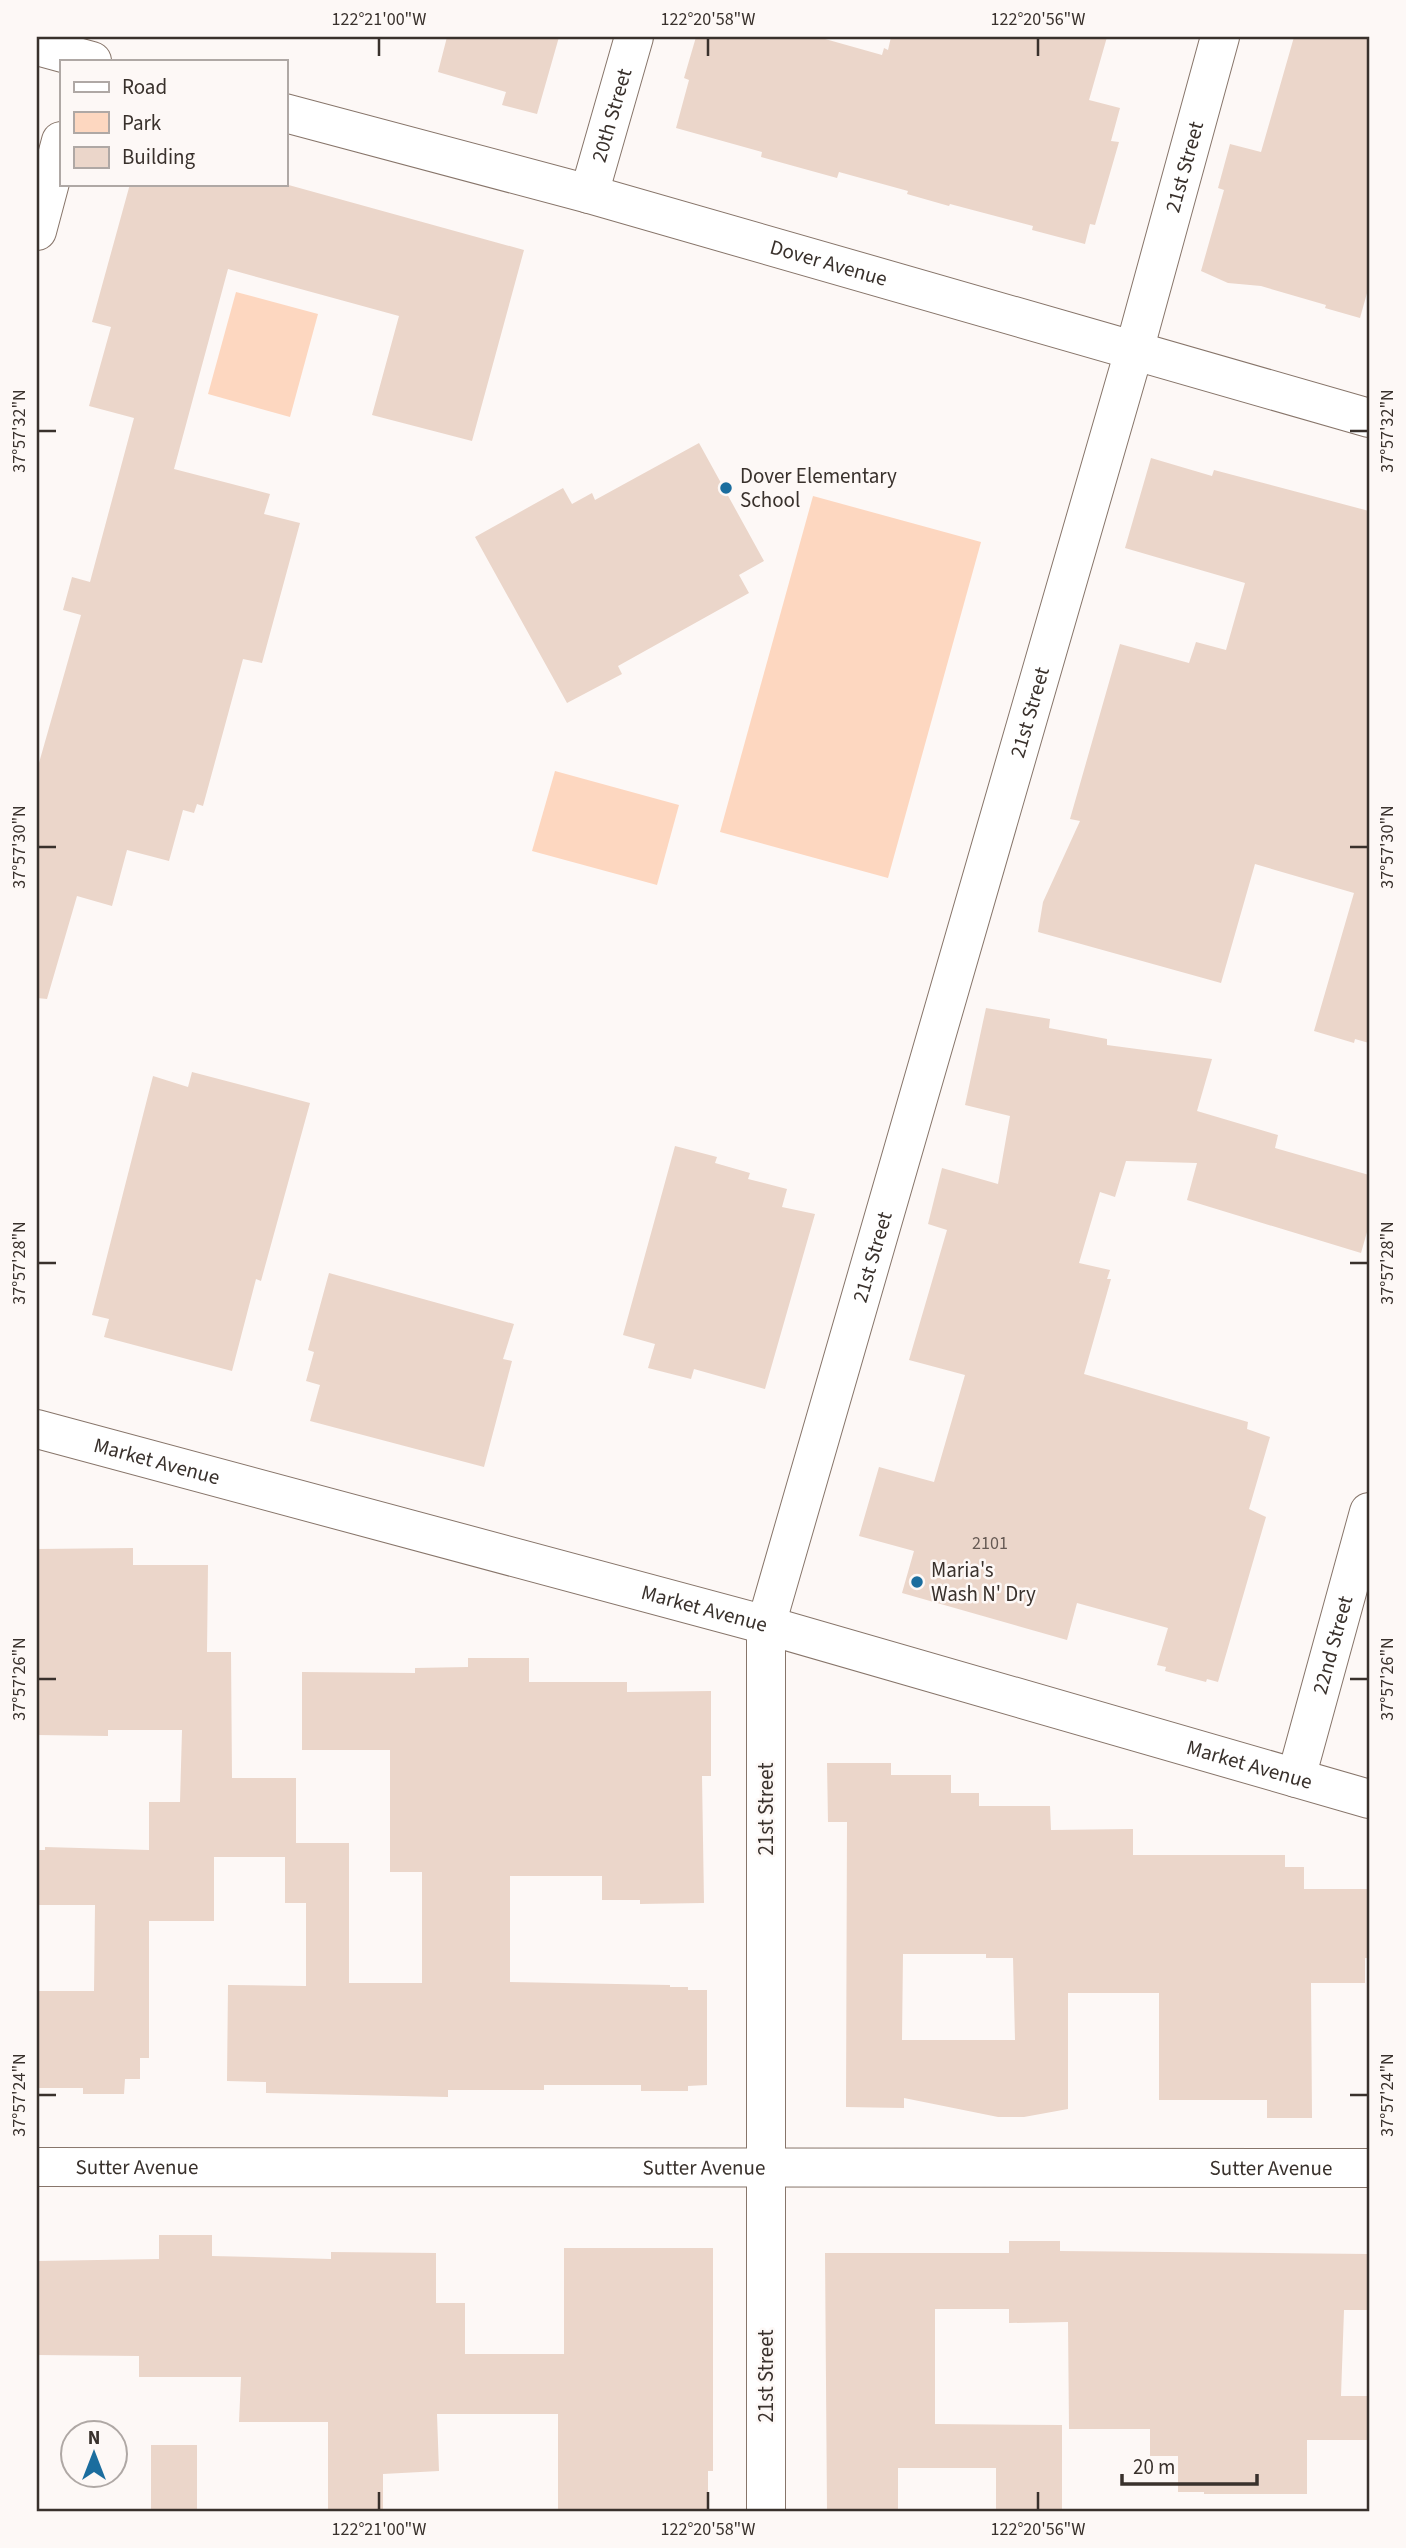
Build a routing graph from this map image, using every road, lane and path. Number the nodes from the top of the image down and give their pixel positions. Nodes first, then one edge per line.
1 (634, 37) edge
2 (1220, 37) edge
3 (37, 46) edge
4 (87, 55) edge
5 (287, 114) edge
6 (60, 145) edge
7 (589, 194) junction
8 (37, 231) edge
9 (1134, 351) junction
10 (1369, 418) edge
11 (37, 1429) edge
12 (1369, 1512) edge
13 (766, 1625) junction
14 (1296, 1777) junction
15 (1369, 1798) edge
16 (37, 2167) edge
17 (766, 2167) junction
18 (1369, 2168) edge
19 (766, 2511) edge

1 - 7 street, 20th Street
2 - 9 street, 21st Street
3 - 4 street
5 - 7 street, Dover Avenue
6 - 8 street
7 - 9 street, Dover Avenue
9 - 10 street, Dover Avenue
9 - 13 street, 21st Street
11 - 13 street, Market Avenue
12 - 14 street, 22nd Street
13 - 14 street, Market Avenue
13 - 17 street, 21st Street
14 - 15 street, Market Avenue
16 - 17 street, Sutter Avenue
17 - 18 street, Sutter Avenue
17 - 19 street, 21st Street

